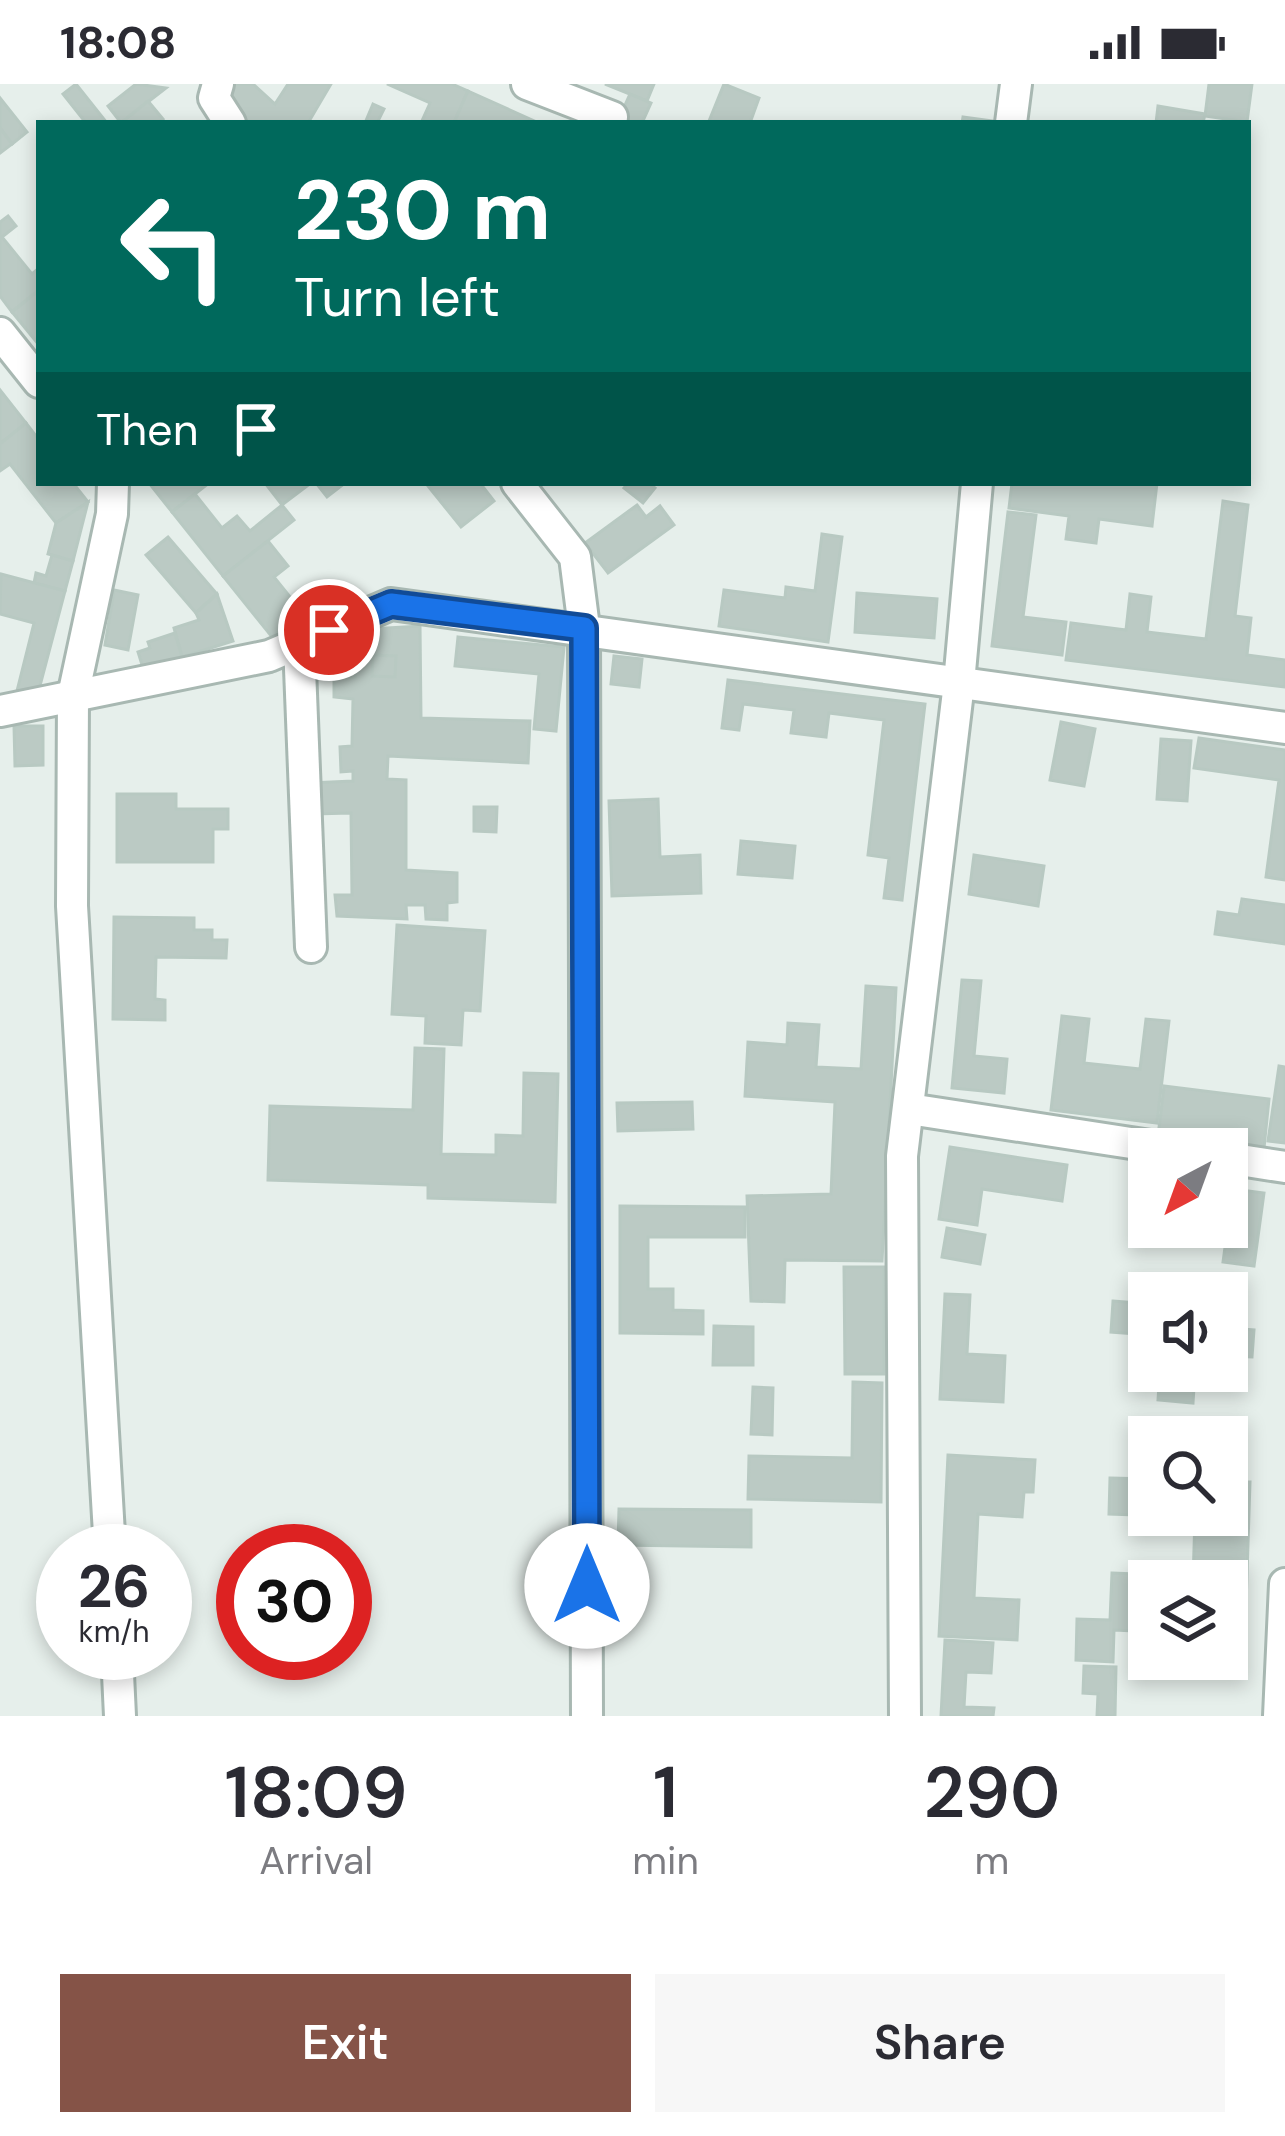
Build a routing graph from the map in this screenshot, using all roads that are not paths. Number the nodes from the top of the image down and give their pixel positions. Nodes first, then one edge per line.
1 (218, 84) edge
2 (526, 84) edge
3 (1016, 84) edge
4 (612, 117) dead end
5 (228, 120) edge
6 (1011, 120) edge
7 (0, 333) edge
8 (36, 378) edge
9 (113, 486) edge
10 (519, 486) edge
11 (977, 486) edge
12 (584, 628) junction
13 (298, 643) junction
14 (959, 683) junction
15 (73, 696) junction
16 (0, 711) edge
17 (1285, 728) edge
18 (311, 947) dead end
19 (909, 1109) junction
20 (1128, 1143) edge
21 (1248, 1161) edge
22 (1285, 1167) edge
23 (108, 1524) edge
24 (1285, 1584) edge
25 (1284, 1625) edge
26 (118, 1680) edge
27 (120, 1716) edge
28 (587, 1716) edge
29 (905, 1716) edge
30 (1279, 1716) edge

1 - 5 street
2 - 4 street
3 - 6 street
7 - 8 street
9 - 15 street
10 - 12 street
11 - 14 street
12 - 13 street
12 - 14 street
12 - 28 street
13 - 15 street
13 - 18 street
14 - 17 street
14 - 19 street
15 - 16 street
15 - 23 street
19 - 20 street
19 - 29 street
21 - 22 street
24 - 25 street
25 - 30 street
26 - 27 street

